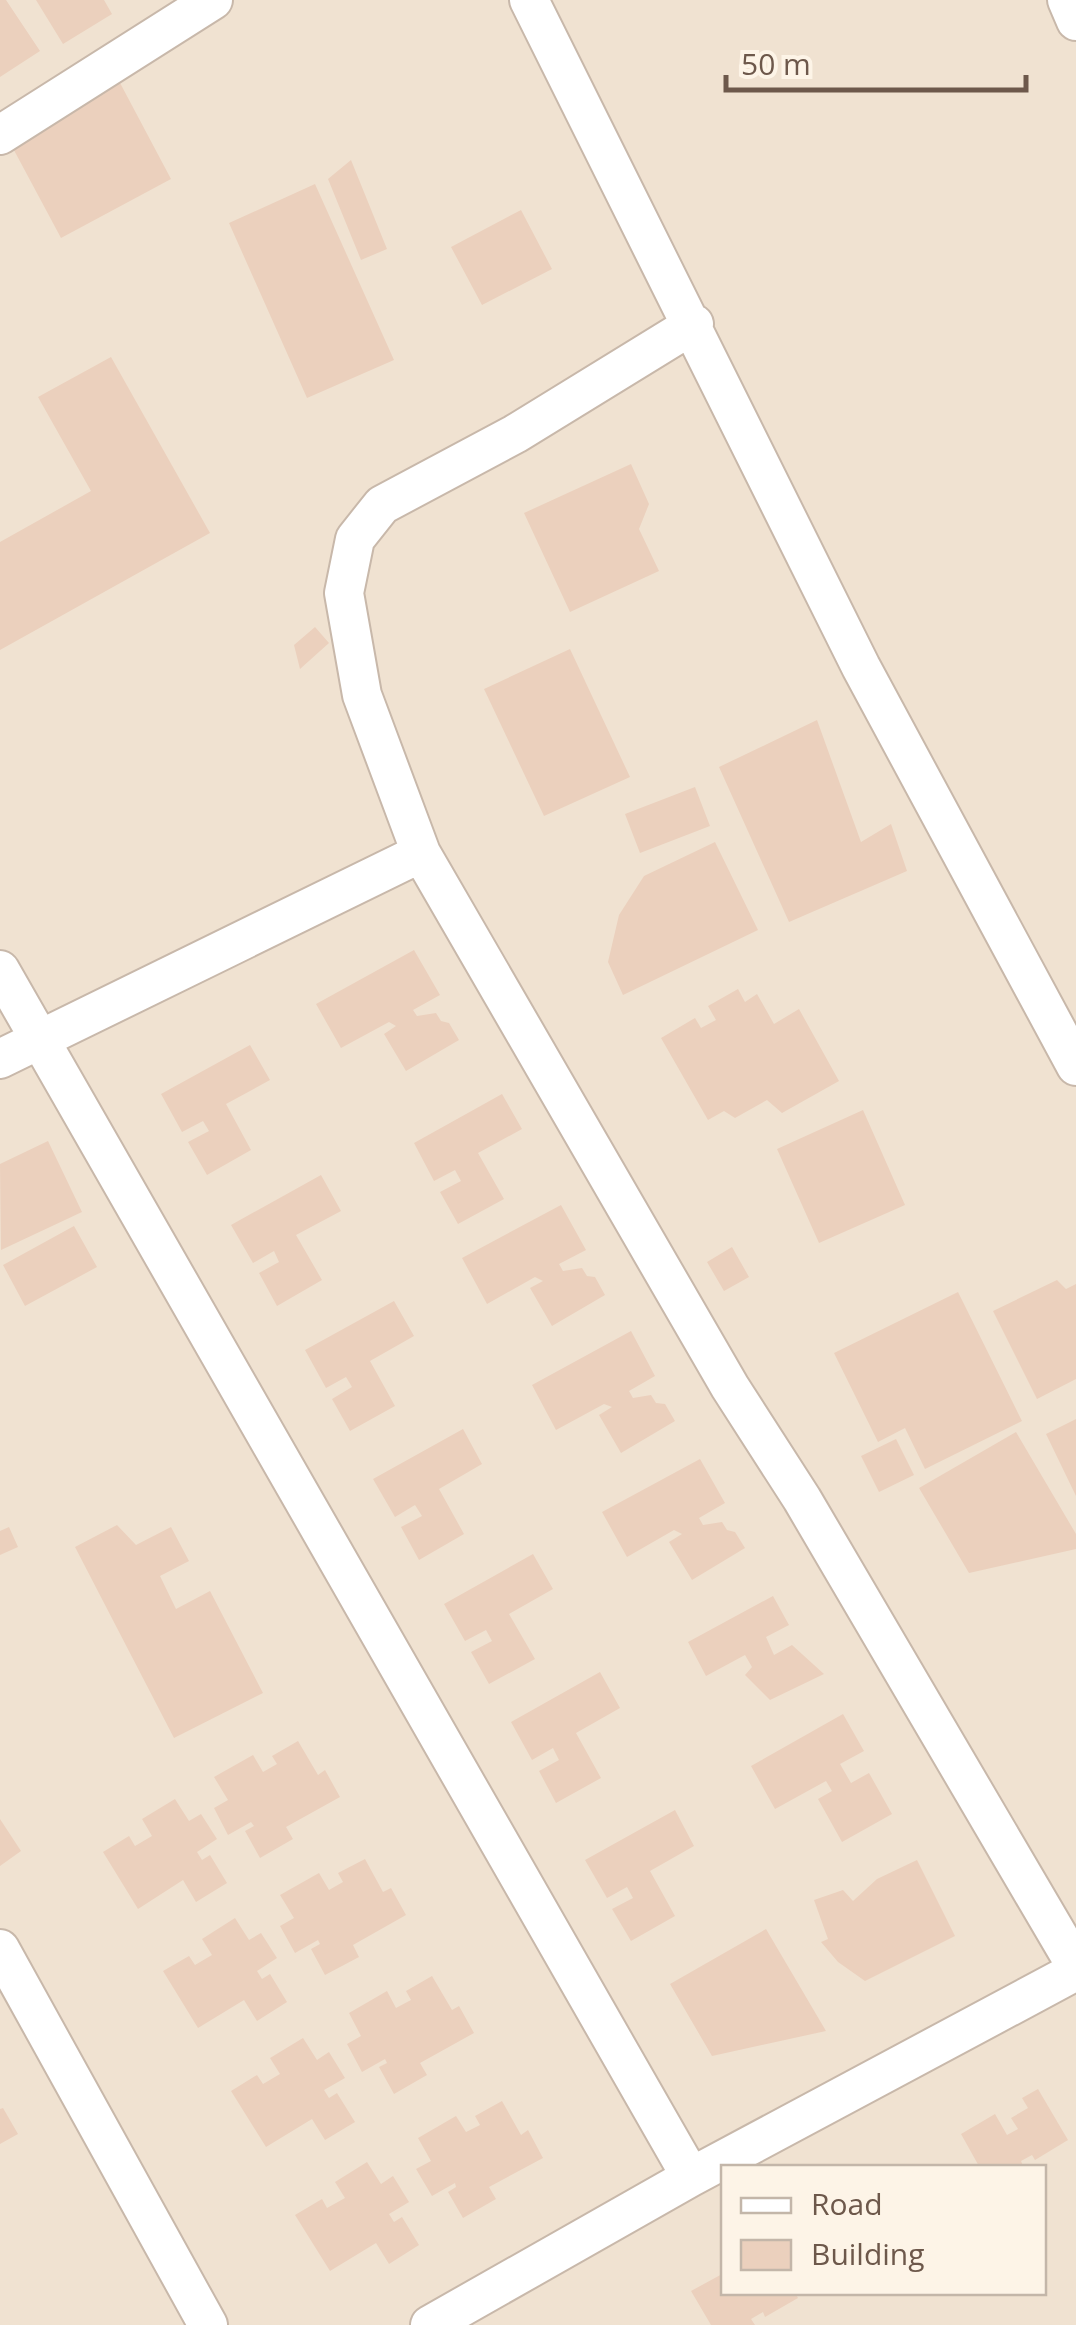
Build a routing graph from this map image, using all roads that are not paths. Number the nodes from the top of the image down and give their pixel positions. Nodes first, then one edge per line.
1 (213, 0) edge
2 (530, 0) edge
3 (1068, 0) edge
4 (1076, 22) edge
5 (0, 135) edge
6 (694, 324) junction
7 (421, 853) junction
8 (0, 970) edge
9 (43, 1038) junction
10 (0, 1060) edge
11 (1076, 1066) edge
12 (0, 1949) edge
13 (1076, 1968) edge
14 (691, 2177) junction
15 (208, 2325) edge
16 (430, 2325) edge

1 - 5 street
2 - 6 street
3 - 4 street
6 - 7 street
6 - 11 street
7 - 9 street
7 - 13 street
8 - 9 street
9 - 10 street
9 - 14 street
12 - 15 street
13 - 14 street
14 - 16 street

